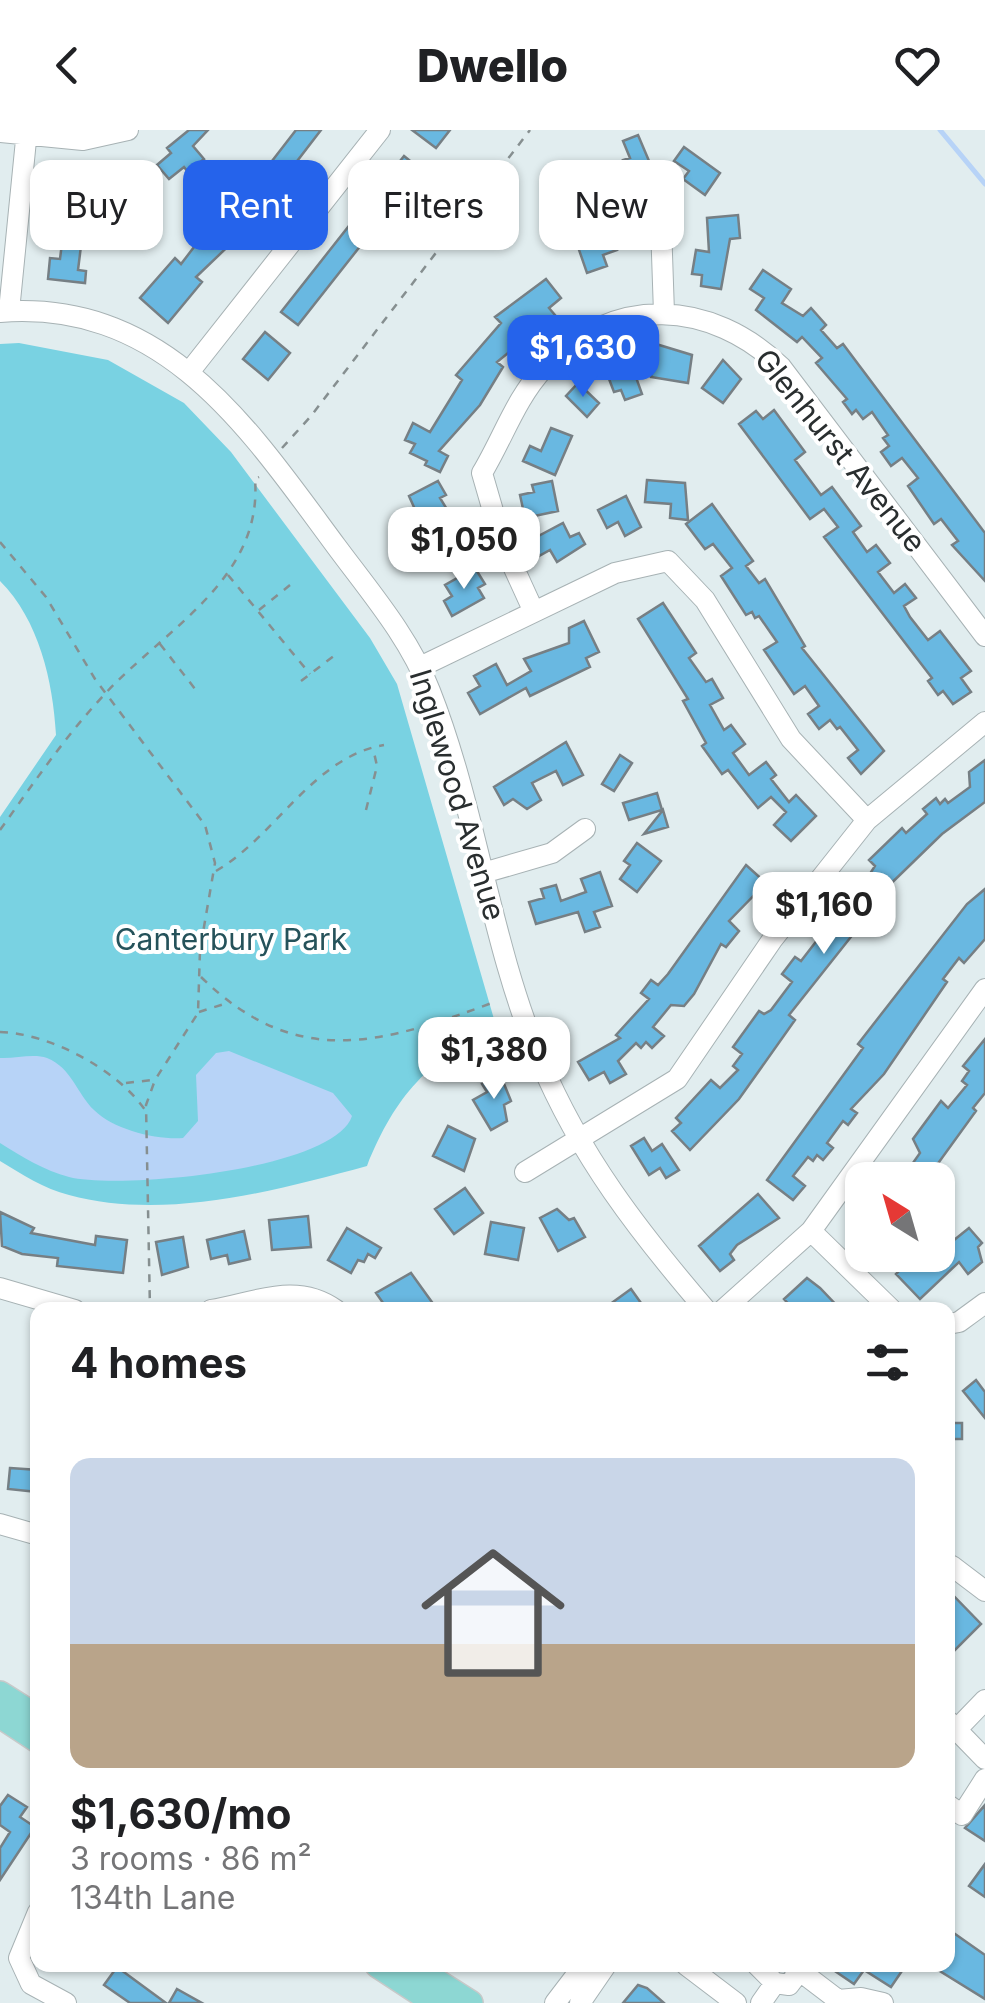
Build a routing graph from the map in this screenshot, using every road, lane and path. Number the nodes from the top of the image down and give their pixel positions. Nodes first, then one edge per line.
1 (128, 130) edge
2 (380, 130) edge
3 (0, 132) edge
4 (27, 132) edge
5 (662, 250) edge
6 (5, 312) edge
7 (664, 313) junction
8 (190, 371) junction
9 (0, 542) edge
10 (227, 574) dead end
11 (290, 585) dead end
12 (258, 610) junction
13 (534, 612) junction
14 (985, 636) edge
15 (159, 643) dead end
16 (339, 652) dead end
17 (420, 667) junction
18 (310, 674) junction
19 (301, 681) dead end
20 (199, 694) dead end
21 (985, 722) edge
22 (384, 745) dead end
23 (373, 747) junction
24 (366, 810) dead end
25 (867, 820) junction
26 (586, 829) dead end
27 (214, 872) junction
28 (484, 873) junction
29 (200, 976) junction
30 (985, 989) edge
31 (518, 996) junction
32 (228, 1003) junction
33 (198, 1013) junction
34 (0, 1032) edge
35 (155, 1080) junction
36 (124, 1084) junction
37 (146, 1111) junction
38 (578, 1141) junction
39 (525, 1172) dead end
40 (811, 1230) junction
41 (0, 1288) edge
42 (48, 1302) edge
43 (150, 1302) edge
44 (244, 1302) edge
45 (325, 1302) edge
46 (699, 1302) edge
47 (732, 1302) edge
48 (884, 1302) edge
49 (985, 1303) edge
50 (955, 1320) edge
51 (0, 1524) edge
52 (30, 1533) edge
53 (955, 1568) edge
54 (985, 1591) edge
55 (0, 1694) edge
56 (985, 1700) edge
57 (30, 1713) edge
58 (0, 1715) edge
59 (955, 1723) edge
60 (955, 1728) edge
61 (30, 1735) edge
62 (985, 1759) edge
63 (985, 1778) edge
64 (955, 1810) edge
65 (30, 1931) edge
66 (389, 1972) edge
67 (421, 1972) edge
68 (579, 1972) edge
69 (601, 1972) edge
70 (695, 1972) edge
71 (764, 1972) edge
72 (796, 1972) edge
73 (804, 1972) edge
74 (775, 1983) junction
75 (859, 2000) edge
76 (66, 2003) edge
77 (436, 2003) edge
78 (470, 2003) edge
79 (555, 2003) edge
80 (580, 2003) edge
81 (736, 2003) edge
82 (761, 2003) edge
83 (883, 2003) edge

1 - 4 street
2 - 8 street
3 - 4 street
4 - 6 street, Inglewood Avenue
5 - 7 street
6 - 8 street, Inglewood Avenue
7 - 13 street
7 - 14 street, Glenhurst Avenue
8 - 17 street, Inglewood Avenue
9 - 27 path
10 - 12 path
11 - 12 path
12 - 18 path
13 - 17 street
13 - 25 street
15 - 20 path
16 - 18 path
17 - 28 street, Inglewood Avenue
18 - 19 path
21 - 25 street
22 - 23 path
23 - 24 path
23 - 27 path
25 - 38 street
26 - 28 street
27 - 29 path
28 - 31 street, Inglewood Avenue
29 - 32 path
29 - 33 path
30 - 40 street
31 - 32 path
31 - 38 street, Inglewood Avenue
32 - 33 path
33 - 35 path
34 - 36 path
35 - 36 path
35 - 37 path
36 - 37 path
37 - 43 path
38 - 39 street
38 - 46 street, Inglewood Avenue
40 - 47 street
40 - 48 street
41 - 42 street
44 - 45 street
49 - 50 street
51 - 52 street
53 - 54 street
55 - 57 main road
56 - 59 street
58 - 61 main road
60 - 62 street
63 - 64 street
65 - 76 street
66 - 77 main road
67 - 78 main road
68 - 79 street
69 - 80 street
70 - 81 street
71 - 74 street
72 - 74 street
73 - 75 street
74 - 82 street
75 - 83 street

